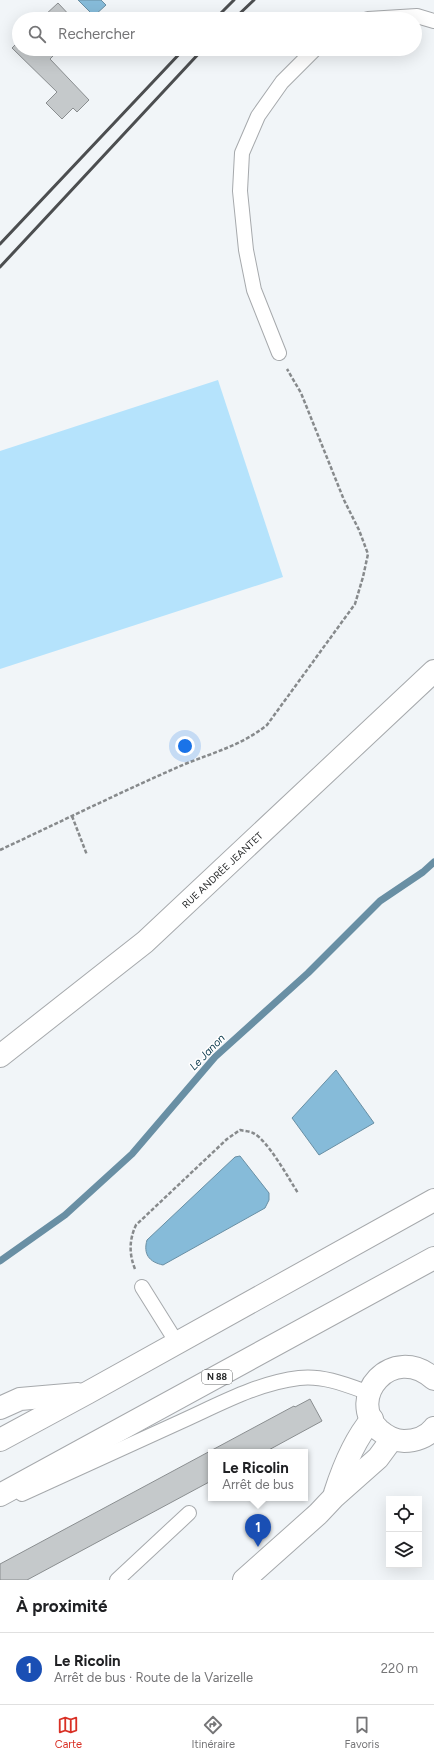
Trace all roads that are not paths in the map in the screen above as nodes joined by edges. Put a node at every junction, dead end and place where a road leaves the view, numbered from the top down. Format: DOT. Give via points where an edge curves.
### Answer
graph roads {
  1 [pos="422,17"];
  2 [pos="434,21"];
  3 [pos="308,56"];
  4 [pos="278,353"];
  5 [pos="434,671"];
  6 [pos="0,1056"];
  7 [pos="434,1200"];
  8 [pos="434,1258"];
  9 [pos="142,1287"];
  10 [pos="177,1343"];
  11 [pos="434,1379"];
  12 [pos="87,1393"];
  13 [pos="369,1393"];
  14 [pos="0,1408"];
  15 [pos="372,1419"];
  16 [pos="434,1428"];
  17 [pos="392,1439"];
  18 [pos="0,1440"];
  19 [pos="0,1496"];
  20 [pos="334,1497"];
  21 [pos="0,1504"];
  22 [pos="189,1513"];
  23 [pos="117,1580"];
  24 [pos="244,1580"];
  1 -- 2 [label="lane"];
  3 -- 4 [label="lane" via="282,82 258,116 242,153 240,191 246,250 254,290"];
  5 -- 6 [label="main road, RUE ANDRÉE JEANTET" via="151,937"];
  7 -- 10 [label="main road"];
  8 -- 19 [label="main road, N 88"];
  9 -- 10 [label="lane"];
  10 -- 12 [label="main road"];
  11 -- 13 [label="main road" via="416,1367 393,1368 374,1382"];
  12 -- 14 [label="main road" via="20,1399"];
  12 -- 18 [label="main road"];
  13 -- 15 [label="main road" via="368,1402"];
  13 -- 21 [label="lane" via="321,1378 300,1377 270,1383"];
  15 -- 17 [label="main road" via="384,1434"];
  15 -- 20 [label="main road" via="354,1447"];
  16 -- 17 [label="main road" via="424,1437 414,1440"];
  17 -- 20 [label="main road" via="378,1458"];
  20 -- 24 [label="main road"];
  22 -- 23 [label="lane"];
}
